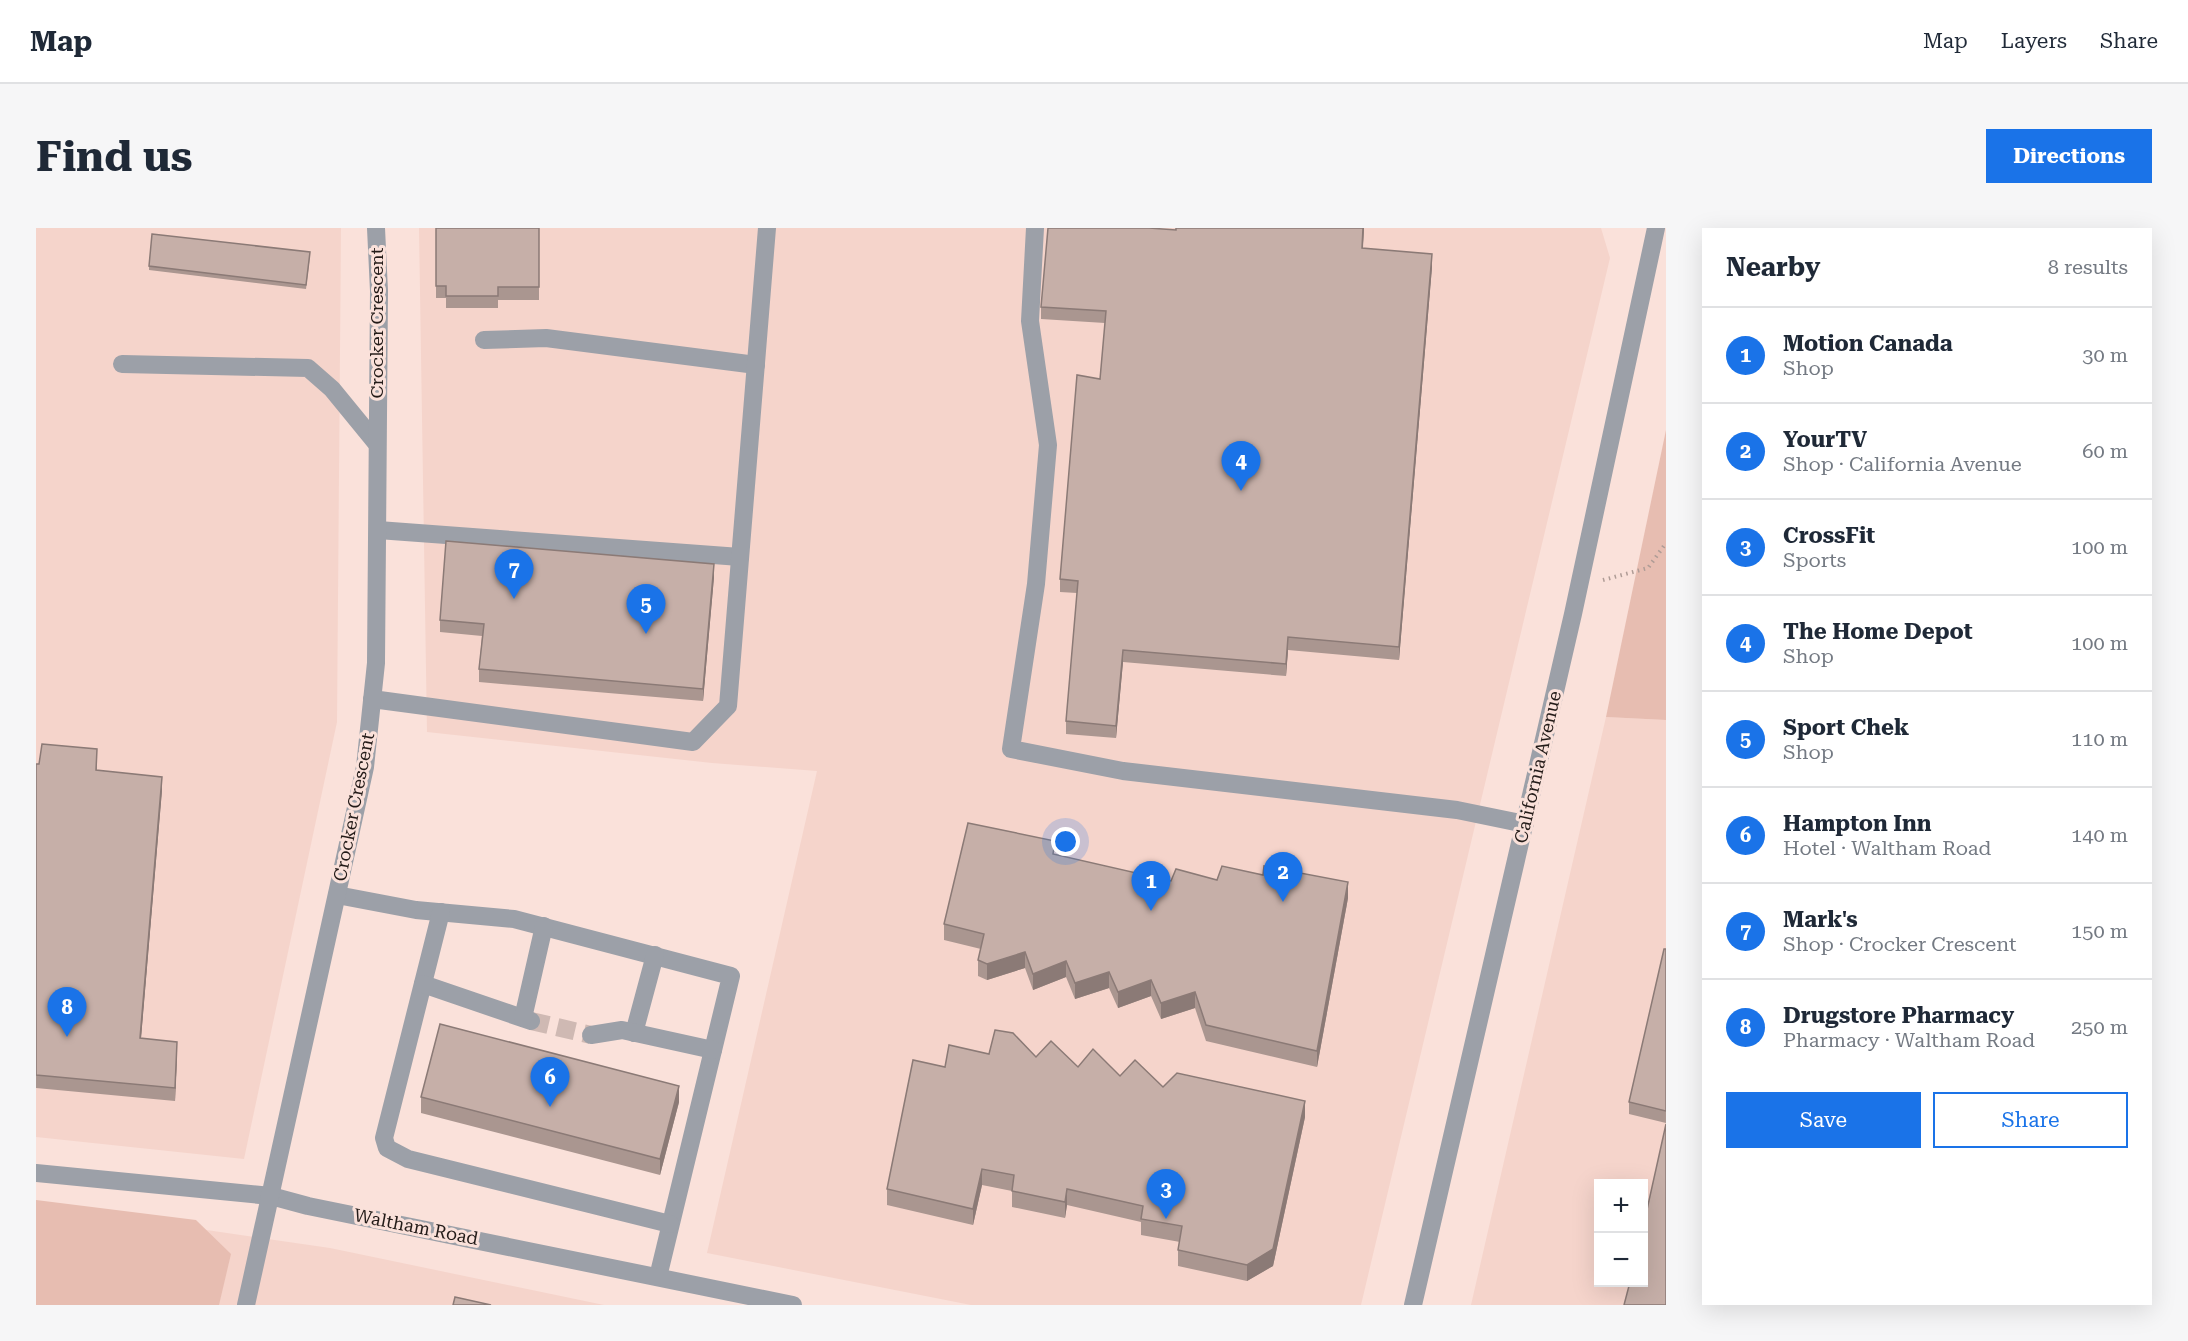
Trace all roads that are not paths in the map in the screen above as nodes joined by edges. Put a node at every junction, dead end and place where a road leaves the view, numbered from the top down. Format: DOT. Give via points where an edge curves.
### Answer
graph roads {
  1 [pos="376,228"];
  2 [pos="767,228"];
  3 [pos="1035,228"];
  4 [pos="1656,228"];
  5 [pos="484,340"];
  6 [pos="122,364"];
  7 [pos="756,365"];
  8 [pos="377,444"];
  9 [pos="378,530"];
  10 [pos="740,557"];
  11 [pos="372,699"];
  12 [pos="1525,824"];
  13 [pos="337,895"];
  14 [pos="441,912"];
  15 [pos="544,926"];
  16 [pos="655,954"];
  17 [pos="423,984"];
  18 [pos="634,1033"];
  19 [pos="591,1035"];
  20 [pos="713,1050"];
  21 [pos="36,1173"];
  22 [pos="271,1196"];
  23 [pos="670,1224"];
  24 [pos="658,1277"];
  25 [pos="246,1305"];
  26 [pos="793,1305"];
  27 [pos="1413,1305"];
  1 -- 8 [label="street, Crocker Crescent"];
  2 -- 7 [label="street"];
  3 -- 12 [label="street" via="1030,321 1048,445 1036,584 1011,749 1123,771 1457,810"];
  4 -- 12 [label="street, California Avenue"];
  5 -- 7 [label="street" via="546,338"];
  6 -- 8 [label="street" via="308,368 332,389"];
  7 -- 10 [label="street"];
  8 -- 9 [label="street, Crocker Crescent"];
  9 -- 10 [label="street"];
  9 -- 11 [label="street, Crocker Crescent"];
  10 -- 11 [label="street" via="728,706 693,742"];
  11 -- 13 [label="street, Crocker Crescent" via="365,767"];
  12 -- 27 [label="street, California Avenue"];
  13 -- 14 [label="street"];
  13 -- 22 [label="street, Crocker Crescent"];
  14 -- 15 [label="street"];
  14 -- 17 [label="street"];
  15 -- 16 [label="street"];
  15 -- 17 [label="street" via="527,1020"];
  16 -- 18 [label="street"];
  16 -- 20 [label="street" via="731,976"];
  17 -- 23 [label="street" via="384,1138 387,1148 408,1159"];
  18 -- 19 [label="street" via="622,1030"];
  18 -- 20 [label="street"];
  20 -- 23 [label="street"];
  21 -- 22 [label="street, Waltham Road"];
  22 -- 24 [label="street, Waltham Road"];
  22 -- 25 [label="street, Crocker Crescent"];
  23 -- 24 [label="street"];
  24 -- 26 [label="street, Waltham Road"];
}
